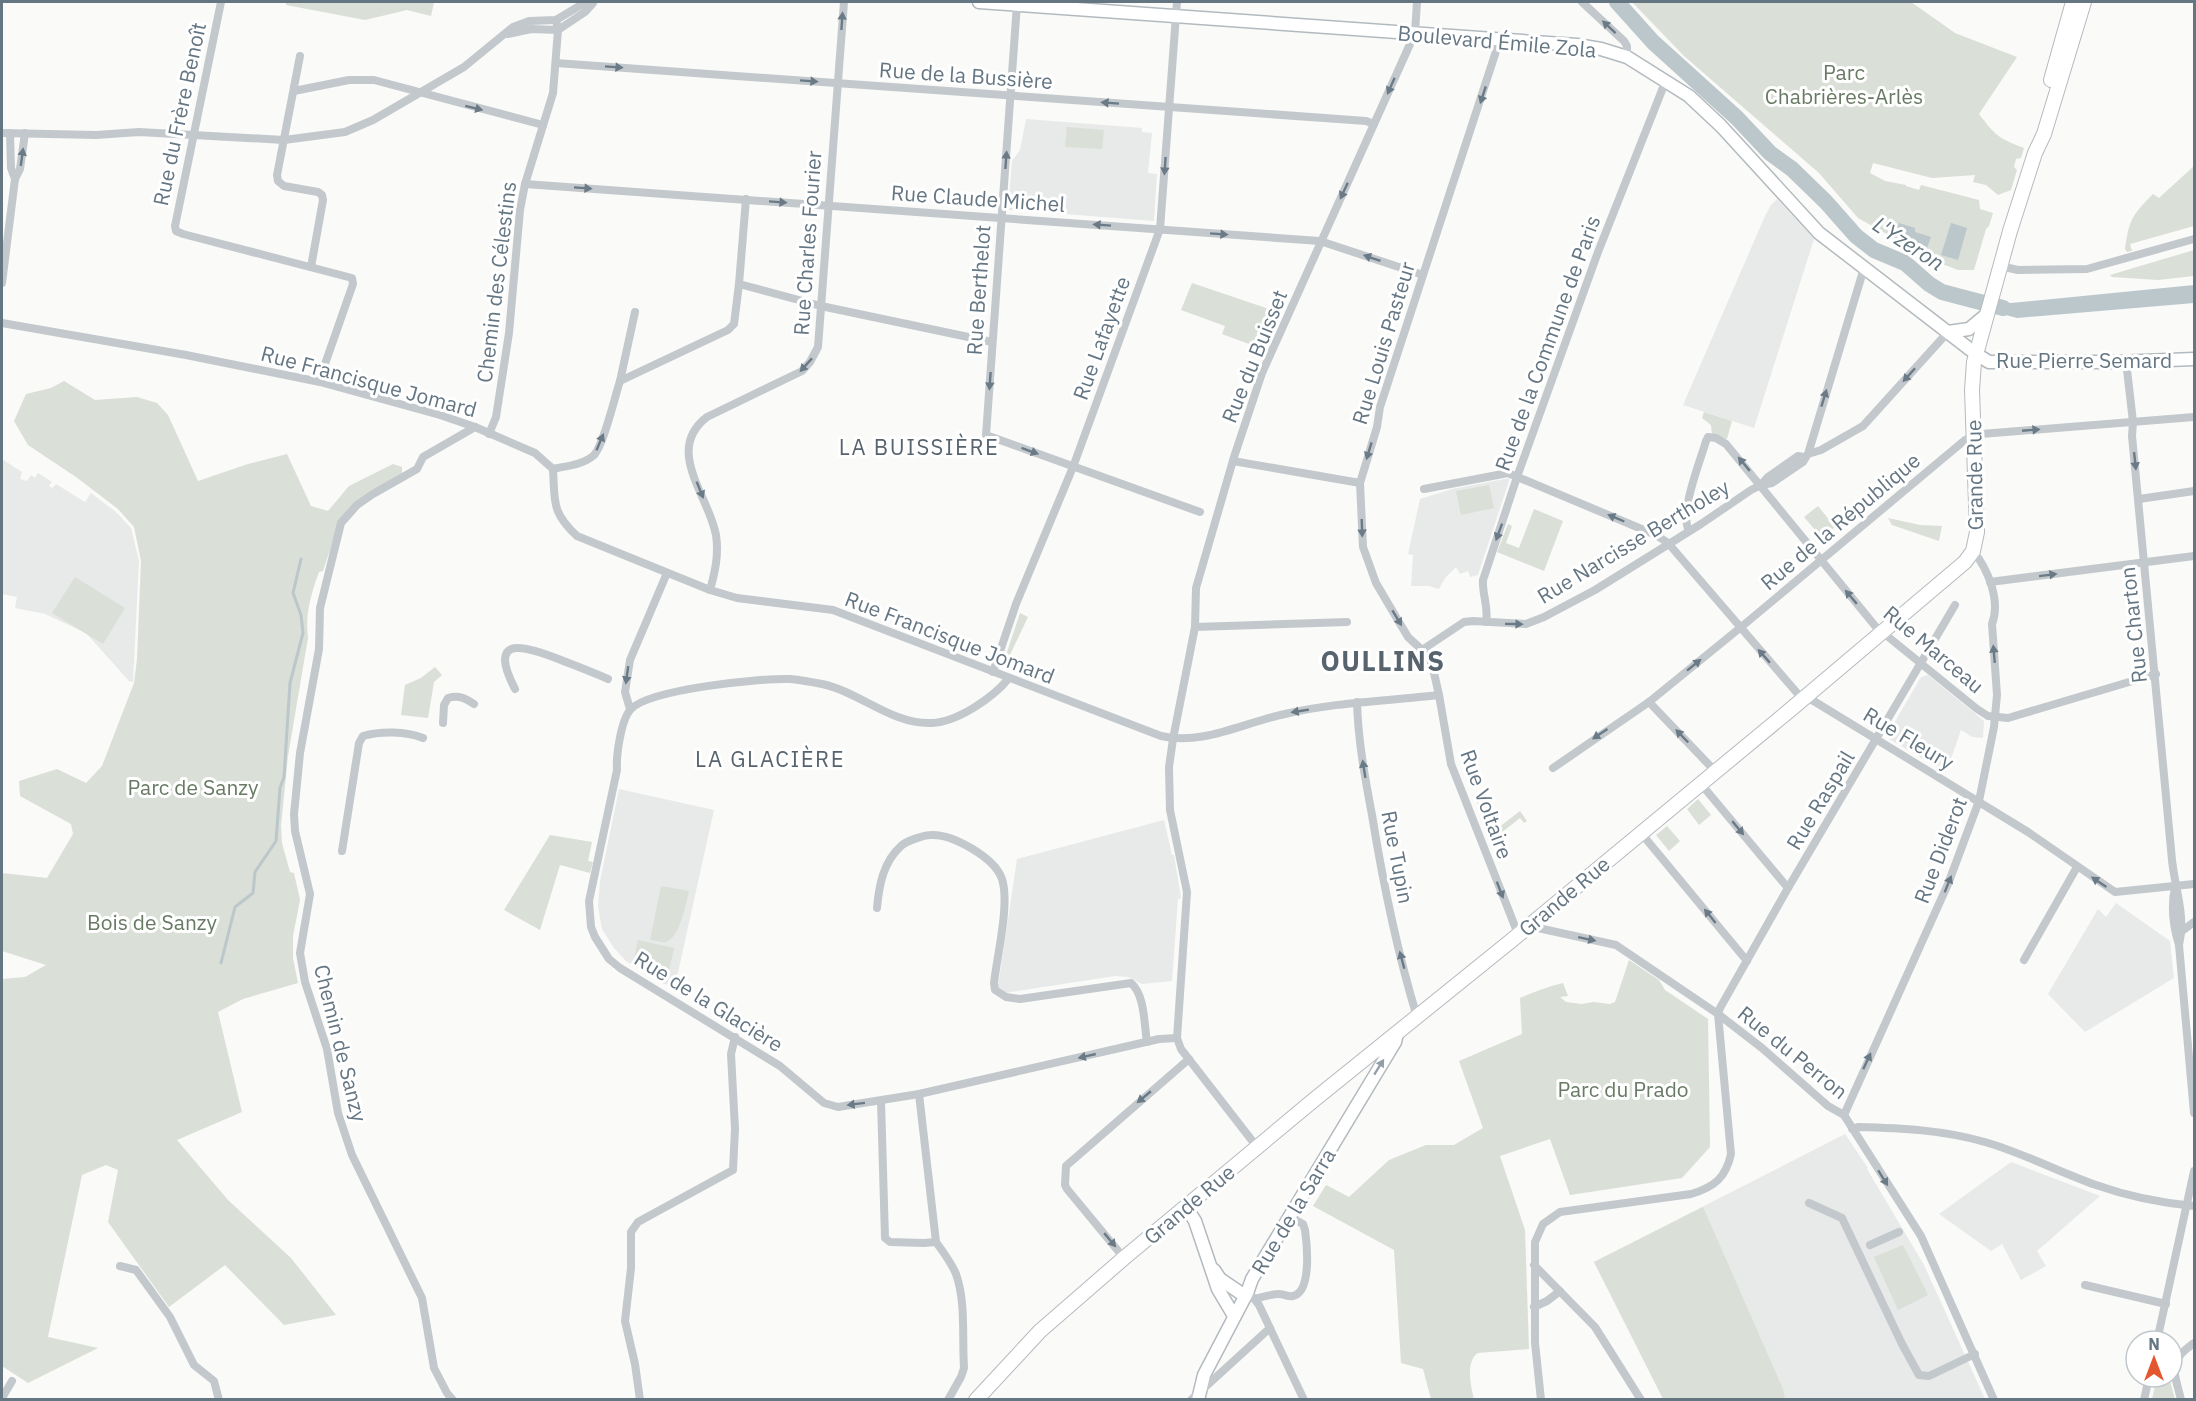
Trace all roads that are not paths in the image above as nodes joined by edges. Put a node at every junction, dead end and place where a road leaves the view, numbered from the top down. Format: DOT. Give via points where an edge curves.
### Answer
graph roads {
  1 [pos="221,2"];
  2 [pos="843,2"];
  3 [pos="979,2"];
  4 [pos="1177,2"];
  5 [pos="1417,2"];
  6 [pos="1582,2"];
  7 [pos="2073,2"];
  8 [pos="2084,2"];
  9 [pos="593,3"];
  10 [pos="1017,4"];
  11 [pos="1176,16"];
  12 [pos="556,20"];
  13 [pos="558,30"];
  14 [pos="1415,33"];
  15 [pos="502,36"];
  16 [pos="1500,39"];
  17 [pos="300,56"];
  18 [pos="1627,57"];
  19 [pos="556,63"];
  20 [pos="1666,80"];
  21 [pos="837,82"];
  22 [pos="294,91"];
  23 [pos="418,92"];
  24 [pos="1011,97"];
  25 [pos="1168,107"];
  26 [pos="1374,124"];
  27 [pos="543,125"];
  28 [pos="6,133"];
  29 [pos="25,133"];
  30 [pos="193,135"];
  31 [pos="284,140"];
  32 [pos="2035,153"];
  33 [pos="15,180"];
  34 [pos="525,184"];
  35 [pos="746,199"];
  36 [pos="828,205"];
  37 [pos="1002,218"];
  38 [pos="1160,229"];
  39 [pos="2194,239"];
  40 [pos="1320,241"];
  41 [pos="2000,266"];
  42 [pos="311,267"];
  43 [pos="1864,268"];
  44 [pos="1423,275"];
  45 [pos="2,283"];
  46 [pos="739,284"];
  47 [pos="821,306"];
  48 [pos="635,312"];
  49 [pos="2,323"];
  50 [pos="1976,330"];
  51 [pos="1948,332"];
  52 [pos="992,342"];
  53 [pos="1976,354"];
  54 [pos="2194,359"];
  55 [pos="2126,361"];
  56 [pos="620,381"];
  57 [pos="320,382"];
  58 [pos="2194,417"];
  59 [pos="2133,422"];
  60 [pos="475,427"];
  61 [pos="489,434"];
  62 [pos="1973,436"];
  63 [pos="1806,455"];
  64 [pos="1233,461"];
  65 [pos="1073,467"];
  66 [pos="553,469"];
  67 [pos="1517,477"];
  68 [pos="1360,483"];
  69 [pos="1761,485"];
  70 [pos="1424,489"];
  71 [pos="2194,491"];
  72 [pos="2139,499"];
  73 [pos="1200,512"];
  74 [pos="1689,531"];
  75 [pos="1668,543"];
  76 [pos="1973,550"];
  77 [pos="2194,556"];
  78 [pos="1821,560"];
  79 [pos="2145,562"];
  80 [pos="667,573"];
  81 [pos="1990,582"];
  82 [pos="710,590"];
  83 [pos="1954,605"];
  84 [pos="1347,622"];
  85 [pos="1486,622"];
  86 [pos="1195,627"];
  87 [pos="1740,628"];
  88 [pos="1882,633"];
  89 [pos="1422,650"];
  90 [pos="1921,664"];
  91 [pos="993,672"];
  92 [pos="2156,674"];
  93 [pos="1009,678"];
  94 [pos="608,679"];
  95 [pos="515,689"];
  96 [pos="1439,695"];
  97 [pos="1805,697"];
  98 [pos="1358,702"];
  99 [pos="1649,702"];
  100 [pos="474,704"];
  101 [pos="630,709"];
  102 [pos="1995,717"];
  103 [pos="443,723"];
  104 [pos="423,738"];
  105 [pos="1173,739"];
  106 [pos="1876,740"];
  107 [pos="1552,768"];
  108 [pos="1715,771"];
  109 [pos="1701,784"];
  110 [pos="1979,801"];
  111 [pos="1641,833"];
  112 [pos="342,851"];
  113 [pos="2077,867"];
  114 [pos="2194,884"];
  115 [pos="2175,886"];
  116 [pos="1788,888"];
  117 [pos="877,908"];
  118 [pos="2194,922"];
  119 [pos="1531,924"];
  120 [pos="2182,931"];
  121 [pos="1518,934"];
  122 [pos="2179,945"];
  123 [pos="2024,960"];
  124 [pos="1747,961"];
  125 [pos="1718,1014"];
  126 [pos="1418,1017"];
  127 [pos="1737,1030"];
  128 [pos="1396,1033"];
  129 [pos="735,1037"];
  130 [pos="1176,1038"];
  131 [pos="1146,1042"];
  132 [pos="1721,1046"];
  133 [pos="1189,1059"];
  134 [pos="919,1094"];
  135 [pos="881,1101"];
  136 [pos="2194,1113"];
  137 [pos="1844,1115"];
  138 [pos="1852,1129"];
  139 [pos="1257,1147"];
  140 [pos="2194,1171"];
  141 [pos="1809,1203"];
  142 [pos="2191,1205"];
  143 [pos="1186,1207"];
  144 [pos="1290,1217"];
  145 [pos="1899,1232"];
  146 [pos="936,1242"];
  147 [pos="1865,1248"];
  148 [pos="1124,1258"];
  149 [pos="1210,1264"];
  150 [pos="1534,1264"];
  151 [pos="120,1266"];
  152 [pos="2085,1285"];
  153 [pos="1560,1291"];
  154 [pos="1249,1296"];
  155 [pos="2166,1304"];
  156 [pos="1534,1306"];
  157 [pos="1234,1316"];
  158 [pos="1269,1328"];
  159 [pos="2160,1329"];
  160 [pos="2194,1343"];
  161 [pos="1975,1354"];
  162 [pos="12,1381"];
  163 [pos="1196,1397"];
  164 [pos="2,1398"];
  165 [pos="219,1400"];
  166 [pos="453,1400"];
  167 [pos="640,1400"];
  168 [pos="948,1400"];
  169 [pos="976,1400"];
  170 [pos="1304,1400"];
  171 [pos="1541,1400"];
  172 [pos="1641,1400"];
  173 [pos="1994,1400"];
  174 [pos="2181,1400"];
  1 -- 30 [label="street, Rue du Frère Benoît"];
  21 -- 2 [label="street, Rue Charles Fourier, one-way"];
  3 -- 10 [label="main road, Boulevard Émile Zola"];
  4 -- 11 [label="street, Rue Lafayette"];
  5 -- 14 [label="street, Rue du Buisset"];
  18 -- 6 [label="street, one-way" via="1624,41"];
  7 -- 32 [label="main road" via="2036,133"];
  8 -- 32 [label="main road"];
  9 -- 12 [label="street" via="581,5"];
  9 -- 13 [label="street"];
  10 -- 11 [label="main road, Boulevard Émile Zola"];
  10 -- 24 [label="street, Rue Berthelot"];
  11 -- 14 [label="main road, Boulevard Émile Zola"];
  11 -- 25 [label="street, Rue Lafayette"];
  12 -- 13 [label="street, Chemin des Célestins"];
  12 -- 15 [label="street" via="522,23"];
  13 -- 15 [label="street" via="531,29"];
  13 -- 19 [label="street, Chemin des Célestins"];
  14 -- 16 [label="main road, Boulevard Émile Zola"];
  14 -- 26 [label="street, Rue du Buisset, one-way"];
  15 -- 23 [label="street" via="464,67"];
  16 -- 18 [label="main road, Boulevard Émile Zola" via="1602,48"];
  16 -- 44 [label="street, Rue Louis Pasteur, one-way"];
  17 -- 22 [label="street"];
  18 -- 20 [label="main road, Boulevard Émile Zola"];
  19 -- 21 [label="street, Rue de la Bussière, one-way"];
  19 -- 27 [label="street, Chemin des Célestins" via="553,93"];
  20 -- 43 [label="main road, Boulevard Émile Zola" via="1721,126 1819,233"];
  20 -- 67 [label="street, Rue de la Commune de Paris" via="1598,252"];
  21 -- 24 [label="street, Rue de la Bussière"];
  21 -- 36 [label="street, Rue Charles Fourier"];
  22 -- 23 [label="street" via="350,80 374,80"];
  22 -- 31 [label="street"];
  23 -- 27 [label="street, one-way"];
  23 -- 31 [label="street" via="345,132"];
  25 -- 24 [label="street, Rue de la Bussière, one-way"];
  37 -- 24 [label="street, Rue Berthelot, one-way"];
  25 -- 26 [label="street, Rue de la Bussière"];
  25 -- 38 [label="street, Rue Lafayette, one-way"];
  26 -- 40 [label="street, Rue du Buisset, one-way"];
  27 -- 34 [label="street, Chemin des Célestins"];
  28 -- 29 [label="street"];
  28 -- 33 [label="street"];
  29 -- 30 [label="street"];
  33 -- 29 [label="street, one-way"];
  30 -- 31 [label="street"];
  30 -- 42 [label="street, Rue du Frère Benoît" via="176,231"];
  31 -- 42 [label="street" via="278,181 322,195"];
  32 -- 41 [label="main road"];
  33 -- 45 [label="street"];
  34 -- 35 [label="street, Rue Claude Michel, one-way"];
  34 -- 61 [label="street, Chemin des Célestins" via="504,371"];
  35 -- 36 [label="street, Rue Claude Michel, one-way"];
  35 -- 46 [label="street"];
  36 -- 37 [label="street, Rue Claude Michel"];
  36 -- 47 [label="street, Rue Charles Fourier"];
  38 -- 37 [label="street, Rue Claude Michel, one-way"];
  37 -- 52 [label="street, Rue Berthelot"];
  38 -- 40 [label="street, Rue Claude Michel, one-way"];
  38 -- 65 [label="street, Rue Lafayette"];
  39 -- 41 [label="street" via="2087,269 2018,270"];
  44 -- 40 [label="street, Rue Claude Michel, one-way"];
  40 -- 64 [label="street, Rue du Buisset" via="1262,373"];
  41 -- 50 [label="main road, Grande Rue" via="1987,314"];
  42 -- 57 [label="street, Rue du Frère Benoît" via="352,278 353,284"];
  43 -- 51 [label="main road, Boulevard Émile Zola"];
  63 -- 43 [label="street, one-way"];
  44 -- 68 [label="street, Rue Louis Pasteur, one-way"];
  46 -- 47 [label="street"];
  46 -- 56 [label="street" via="734,324 728,330"];
  47 -- 52 [label="street"];
  47 -- 82 [label="street, Rue Charles Fourier, one-way" via="818,347 806,367 791,378 707,417 697,425 690,439 691,466 717,540"];
  48 -- 56 [label="street"];
  49 -- 57 [label="street, Rue Francisque Jomard"];
  50 -- 51 [label="main road"];
  50 -- 53 [label="main road, Grande Rue"];
  51 -- 53 [label="main road, Boulevard Émile Zola"];
  51 -- 63 [label="street, Rue Narcisse Bertholey, one-way" via="1863,426"];
  52 -- 65 [label="street, Rue Berthelot, one-way" via="986,435"];
  53 -- 55 [label="main road, Rue Pierre Semard" via="1998,363"];
  53 -- 62 [label="main road, Grande Rue" via="1972,380"];
  54 -- 55 [label="main road, Rue Pierre Semard"];
  55 -- 59 [label="street, Rue Charton"];
  66 -- 56 [label="street, one-way" via="577,464 594,455"];
  57 -- 60 [label="street, Rue Francisque Jomard"];
  58 -- 59 [label="street, Rue de la République"];
  62 -- 59 [label="street, Rue de la République, one-way"];
  59 -- 72 [label="street, Rue Charton, one-way"];
  60 -- 61 [label="street, Rue Francisque Jomard"];
  60 -- 166 [label="street, Chemin de Sanzy" via="423,457 417,469 357,505 341,523 320,608 319,649 300,753 294,814 310,894 300,953 305,982 327,1049 338,1113 352,1155 422,1298 434,1368"];
  61 -- 66 [label="street, Rue Francisque Jomard" via="535,453"];
  62 -- 76 [label="main road, Grande Rue" via="1977,532"];
  62 -- 78 [label="street, Rue de la République"];
  63 -- 69 [label="street, Rue Narcisse Bertholey" via="1798,456"];
  64 -- 68 [label="street"];
  64 -- 86 [label="street, Rue du Buisset" via="1196,588"];
  65 -- 73 [label="street"];
  65 -- 91 [label="street, Rue Lafayette" via="1016,604"];
  66 -- 80 [label="street, Rue Francisque Jomard" via="555,509 576,536"];
  67 -- 70 [label="street" via="1508,473"];
  75 -- 67 [label="street, one-way"];
  67 -- 85 [label="street, Rue de la Commune de Paris, one-way" via="1483,580"];
  68 -- 89 [label="street, Rue Louis Pasteur, one-way" via="1363,547 1374,577 1408,637"];
  69 -- 74 [label="street, Rue Narcisse Bertholey"];
  69 -- 74 [label="street, Rue Marceau, one-way" via="1726,444 1708,437 1685,512"];
  69 -- 78 [label="street, Rue Marceau"];
  71 -- 72 [label="street"];
  72 -- 79 [label="street, Rue Charton"];
  74 -- 75 [label="street, Rue Narcisse Bertholey"];
  85 -- 75 [label="street, Rue Narcisse Bertholey, one-way" via="1526,624 1544,617"];
  75 -- 87 [label="street, Rue Fleury"];
  76 -- 81 [label="street, Rue Diderot"];
  76 -- 88 [label="main road, Grande Rue" via="1965,562"];
  77 -- 79 [label="street"];
  78 -- 87 [label="street, Rue de la République"];
  88 -- 78 [label="street, Rue Marceau, one-way"];
  81 -- 79 [label="street, one-way"];
  79 -- 92 [label="street, Rue Charton"];
  80 -- 82 [label="street, Rue Francisque Jomard"];
  80 -- 101 [label="street, Rue de la Glacière, one-way" via="630,660 625,692"];
  102 -- 81 [label="street, Rue Diderot, one-way" via="1995,615"];
  82 -- 91 [label="street, Rue Francisque Jomard" via="737,598 833,610"];
  83 -- 90 [label="street, Rue Raspail"];
  84 -- 86 [label="street"];
  85 -- 89 [label="street, Rue Narcisse Bertholey" via="1464,622"];
  86 -- 105 [label="street, Rue du Buisset"];
  97 -- 87 [label="street, Rue Fleury, one-way" via="1790,686"];
  99 -- 87 [label="street, Rue de la République, one-way"];
  88 -- 90 [label="street, Rue Marceau"];
  88 -- 97 [label="main road, Grande Rue"];
  89 -- 96 [label="street, Rue Voltaire" via="1432,664"];
  90 -- 102 [label="street, Rue Marceau" via="1977,709"];
  90 -- 106 [label="street, Rue Raspail"];
  91 -- 93 [label="street, Rue Francisque Jomard"];
  92 -- 102 [label="street, Rue Marceau" via="2008,718"];
  92 -- 115 [label="street, Rue Charton"];
  93 -- 101 [label="street" via="990,696 952,719 931,723 901,718 823,684 790,679 708,685 649,699"];
  93 -- 105 [label="street, Rue Francisque Jomard"];
  94 -- 95 [label="street" via="518,646 505,655"];
  96 -- 98 [label="street"];
  96 -- 121 [label="street, Rue Voltaire, one-way" via="1451,764"];
  97 -- 106 [label="street, Rue Fleury"];
  97 -- 108 [label="main road, Grande Rue"];
  98 -- 105 [label="street, one-way" via="1285,714 1193,739"];
  126 -- 98 [label="street, Rue Tupin, one-way" via="1378,857 1362,762"];
  99 -- 107 [label="street, Rue de la République, one-way"];
  108 -- 99 [label="street, one-way"];
  100 -- 103 [label="street" via="456,696 448,698"];
  101 -- 129 [label="street, Rue de la Glacière" via="616,758 589,901 591,927 604,953 620,968"];
  102 -- 110 [label="street, Rue Diderot"];
  104 -- 112 [label="street" via="413,734 363,736"];
  105 -- 130 [label="street, Rue du Buisset" via="1170,810 1187,892"];
  106 -- 110 [label="street, Rue Fleury"];
  106 -- 116 [label="street, Rue Raspail"];
  108 -- 109 [label="main road, Grande Rue"];
  109 -- 111 [label="main road, Grande Rue"];
  109 -- 116 [label="street, one-way"];
  110 -- 113 [label="street, Rue Fleury"];
  137 -- 110 [label="street, Rue Diderot, one-way" via="1948,884"];
  111 -- 119 [label="main road, Grande Rue"];
  124 -- 111 [label="street, one-way"];
  115 -- 113 [label="street, Rue Fleury, one-way" via="2115,892"];
  113 -- 123 [label="street"];
  114 -- 115 [label="street, Rue Fleury"];
  115 -- 120 [label="street, Rue Charton" via="2180,898"];
  115 -- 122 [label="street, Rue Charton" via="2174,931"];
  116 -- 124 [label="street, Rue Raspail"];
  117 -- 131 [label="street" via="880,879 902,845 931,835 969,847 993,863 1002,877 1005,896 995,990 1020,999 1131,983 1136,987"];
  118 -- 120 [label="street"];
  119 -- 121 [label="main road, Grande Rue"];
  119 -- 125 [label="street, Rue du Perron, one-way" via="1616,945"];
  120 -- 122 [label="street, Rue Charton"];
  121 -- 126 [label="main road, Grande Rue"];
  122 -- 136 [label="street, Rue Charton"];
  124 -- 125 [label="street, Rue Raspail"];
  125 -- 127 [label="street, Rue du Perron"];
  125 -- 132 [label="street"];
  126 -- 128 [label="main road, Grande Rue"];
  127 -- 132 [label="street" via="1726,1034"];
  127 -- 137 [label="street, Rue du Perron"];
  128 -- 139 [label="main road, Grande Rue"];
  144 -- 128 [label="main road, Rue de la Sarra, one-way" via="1395,1042"];
  135 -- 129 [label="street, Rue de la Glacière, one-way" via="838,1107 824,1104 780,1066"];
  129 -- 167 [label="street" via="731,1054 733,1170 638,1222 631,1232 625,1321"];
  130 -- 131 [label="street, Rue de la Glacière"];
  130 -- 133 [label="street"];
  131 -- 134 [label="street, Rue de la Glacière, one-way"];
  132 -- 150 [label="street" via="1731,1154 1724,1175 1692,1194 1555,1214 1538,1232"];
  133 -- 139 [label="street"];
  133 -- 148 [label="street, one-way" via="1066,1166 1067,1189"];
  134 -- 135 [label="street, Rue de la Glacière"];
  134 -- 146 [label="street"];
  135 -- 146 [label="street" via="885,1238 890,1242"];
  137 -- 138 [label="street, Rue du Perron"];
  138 -- 142 [label="street" via="1908,1128 1986,1142 2098,1186 2171,1204"];
  138 -- 161 [label="street, Rue du Perron, one-way" via="1922,1236"];
  139 -- 143 [label="main road, Grande Rue"];
  140 -- 142 [label="street"];
  141 -- 147 [label="street" via="1842,1218"];
  142 -- 155 [label="street"];
  143 -- 148 [label="main road, Grande Rue"];
  143 -- 149 [label="main road"];
  144 -- 154 [label="main road, Rue de la Sarra" via="1252,1279"];
  144 -- 154 [label="street" via="1303,1224 1305,1230 1307,1270 1303,1287 1293,1296"];
  145 -- 147 [label="street"];
  146 -- 168 [label="street" via="955,1272 960,1290 964,1368"];
  147 -- 161 [label="street" via="1902,1344 1919,1375 1929,1376"];
  148 -- 169 [label="main road, Grande Rue" via="1040,1330"];
  149 -- 154 [label="main road" via="1220,1279"];
  149 -- 157 [label="main road" via="1218,1289"];
  150 -- 153 [label="street"];
  150 -- 156 [label="street"];
  151 -- 165 [label="street" via="136,1270 170,1317 194,1365 214,1381"];
  152 -- 155 [label="street"];
  153 -- 156 [label="street"];
  153 -- 172 [label="street" via="1596,1328"];
  154 -- 157 [label="main road, Rue de la Sarra"];
  154 -- 158 [label="street"];
  155 -- 159 [label="street"];
  156 -- 171 [label="street"];
  157 -- 163 [label="main road, Rue de la Sarra"];
  158 -- 163 [label="street, Rue de la Sarra"];
  158 -- 170 [label="street"];
  160 -- 174 [label="street" via="2179,1353 2174,1363"];
  161 -- 173 [label="street, Rue du Perron"];
  162 -- 164 [label="street"];
}
